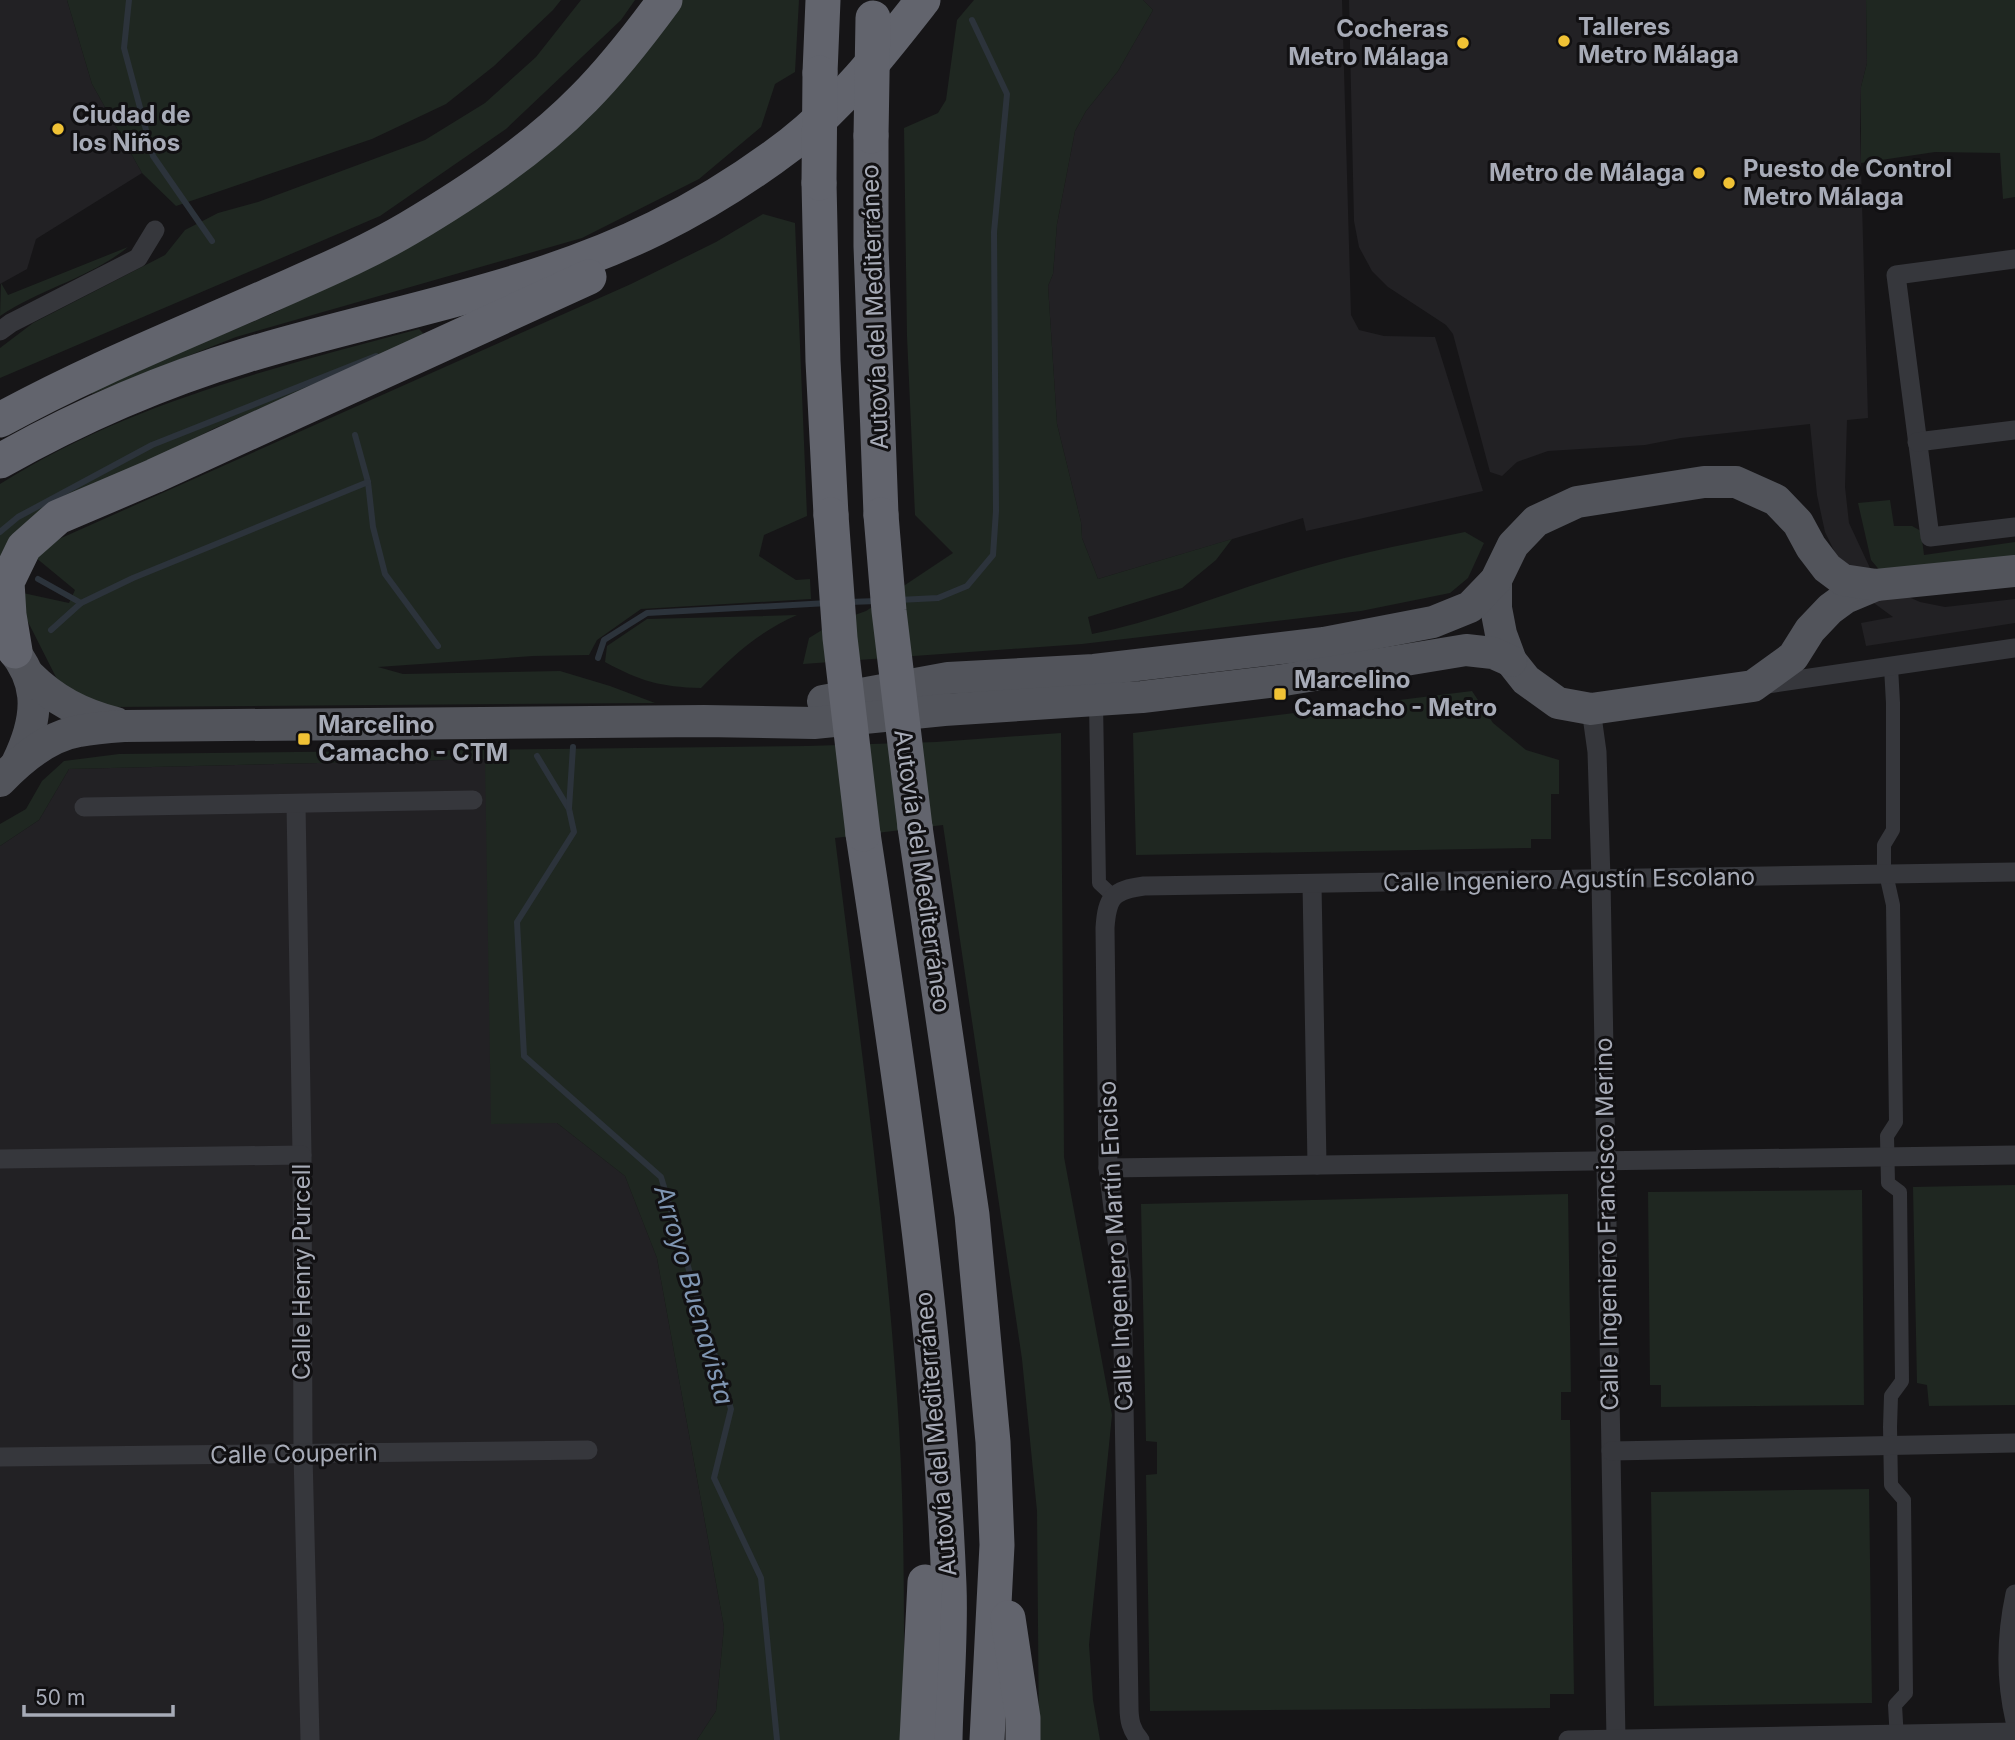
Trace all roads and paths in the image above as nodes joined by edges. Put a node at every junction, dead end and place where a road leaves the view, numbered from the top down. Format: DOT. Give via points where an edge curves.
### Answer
graph roads {
  1 [pos="665,0"];
  2 [pos="823,0"];
  3 [pos="923,0"];
  4 [pos="874,9"];
  5 [pos="657,228"];
  6 [pos="155,230"];
  7 [pos="2015,259"];
  8 [pos="0,331"];
  9 [pos="146,349"];
  10 [pos="0,398"];
  11 [pos="0,420"];
  12 [pos="2015,430"];
  13 [pos="1917,442"];
  14 [pos="0,461"];
  15 [pos="2015,527"];
  16 [pos="1811,547"];
  17 [pos="2015,571"];
  18 [pos="1496,580"];
  19 [pos="1876,585"];
  20 [pos="1811,631"];
  21 [pos="2015,648"];
  22 [pos="15,654"];
  23 [pos="1511,661"];
  24 [pos="1891,667"];
  25 [pos="1753,686"];
  26 [pos="1096,702"];
  27 [pos="1591,709"];
  28 [pos="704,721"];
  29 [pos="124,726"];
  30 [pos="9,772"];
  31 [pos="473,800"];
  32 [pos="296,804"];
  33 [pos="84,807"];
  34 [pos="2015,873"];
  35 [pos="1884,874"];
  36 [pos="1601,879"];
  37 [pos="1311,884"];
  38 [pos="1118,892"];
  39 [pos="909,1149"];
  40 [pos="2015,1154"];
  41 [pos="302,1155"];
  42 [pos="1888,1156"];
  43 [pos="0,1159"];
  44 [pos="1606,1161"];
  45 [pos="1317,1165"];
  46 [pos="1108,1168"];
  47 [pos="2015,1443"];
  48 [pos="1891,1446"];
  49 [pos="588,1450"];
  50 [pos="1611,1451"];
  51 [pos="303,1454"];
  52 [pos="0,1457"];
  53 [pos="996,1545"];
  54 [pos="2015,1594"];
  55 [pos="2015,1721"];
  56 [pos="2015,1732"];
  57 [pos="1138,1737"];
  58 [pos="1897,1738"];
  59 [pos="310,1740"];
  60 [pos="917,1740"];
  61 [pos="945,1740"];
  62 [pos="987,1740"];
  63 [pos="1023,1740"];
  64 [pos="1568,1740"];
  65 [pos="1616,1740"];
  1 -- 9 [label="highway" via="583,99 521,154 471,189 341,264"];
  2 -- 39 [label="highway, Autovía del Mediterráneo, bridge" via="819,183 823,361 840,638"];
  3 -- 5 [label="highway" via="846,94 792,143 743,178"];
  4 -- 53 [label="highway, Autovía del Mediterráneo, bridge" via="872,284 881,514 899,704 972,1215 993,1442"];
  5 -- 14 [label="highway" via="491,289 246,355 121,400"];
  5 -- 22 [label="highway" via="603,271 58,517 23,547 7,582"];
  6 -- 8 [label="street" via="138,258"];
  7 -- 13 [label="street" via="1896,275"];
  9 -- 10 [label="highway" via="80,361"];
  9 -- 11 [label="highway"];
  12 -- 13 [label="street"];
  13 -- 15 [label="street" via="1930,537"];
  16 -- 18 [label="main road" via="1798,523 1776,500 1736,482 1704,482 1567,506 1528,529 1513,545"];
  16 -- 19 [label="main road" via="1843,580"];
  16 -- 20 [label="main road" via="1815,590"];
  17 -- 19 [label="main road"];
  18 -- 23 [label="main road" via="1498,621"];
  18 -- 28 [label="main road" via="1470,607 1433,622 1325,643 1094,670 948,678"];
  19 -- 20 [label="main road" via="1846,597"];
  20 -- 25 [label="main road" via="1793,657"];
  21 -- 24 [label="street"];
  22 -- 29 [label="main road" via="61,702 90,717"];
  22 -- 30 [label="main road" via="34,702 31,735"];
  23 -- 26 [label="main road" via="1466,650 1278,681"];
  23 -- 27 [label="main road" via="1526,680 1558,703"];
  24 -- 25 [label="street"];
  24 -- 35 [label="street" via="1893,830 1884,845"];
  25 -- 27 [label="main road"];
  26 -- 28 [label="main road" via="814,723"];
  26 -- 38 [label="street" via="1099,883"];
  27 -- 36 [label="street, Calle Ingeniero Francisco Merino"];
  28 -- 29 [label="main road"];
  29 -- 30 [label="main road" via="76,731 50,742"];
  31 -- 32 [label="street"];
  32 -- 33 [label="street"];
  32 -- 41 [label="street, Calle Henry Purcell"];
  34 -- 35 [label="street, Calle Ingeniero Agustín Escolano"];
  35 -- 36 [label="street, Calle Ingeniero Agustín Escolano"];
  35 -- 42 [label="street" via="1893,905 1896,1122 1887,1136"];
  36 -- 37 [label="street, Calle Ingeniero Agustín Escolano"];
  36 -- 44 [label="street, Calle Ingeniero Francisco Merino"];
  37 -- 38 [label="street, Calle Ingeniero Agustín Escolano" via="1144,886"];
  37 -- 45 [label="street"];
  38 -- 46 [label="street, Calle Ingeniero Martín Enciso" via="1106,910 1105,928"];
  39 -- 60 [label="highway" via="925,1596"];
  39 -- 61 [label="highway, Autovía del Mediterráneo" via="940,1425 949,1590"];
  40 -- 42 [label="street"];
  41 -- 43 [label="street"];
  41 -- 51 [label="street, Calle Henry Purcell"];
  42 -- 44 [label="street"];
  42 -- 48 [label="street" via="1888,1183 1900,1192 1902,1381 1891,1396"];
  44 -- 45 [label="street"];
  44 -- 50 [label="street, Calle Ingeniero Francisco Merino"];
  45 -- 46 [label="street"];
  46 -- 57 [label="street, Calle Ingeniero Martín Enciso" via="1122,1281 1129,1707"];
  47 -- 48 [label="street"];
  48 -- 50 [label="street"];
  48 -- 58 [label="street" via="1891,1485 1904,1500 1906,1693 1895,1705"];
  49 -- 51 [label="street, Calle Couperin"];
  50 -- 65 [label="street, Calle Ingeniero Francisco Merino"];
  51 -- 52 [label="street, Calle Couperin"];
  51 -- 59 [label="street, Calle Henry Purcell"];
  53 -- 62 [label="highway, Autovía del Mediterráneo"];
  53 -- 63 [label="highway"];
  54 -- 55 [label="street" via="2007,1653"];
  56 -- 58 [label="street"];
  58 -- 65 [label="street"];
  64 -- 65 [label="street"];
}
